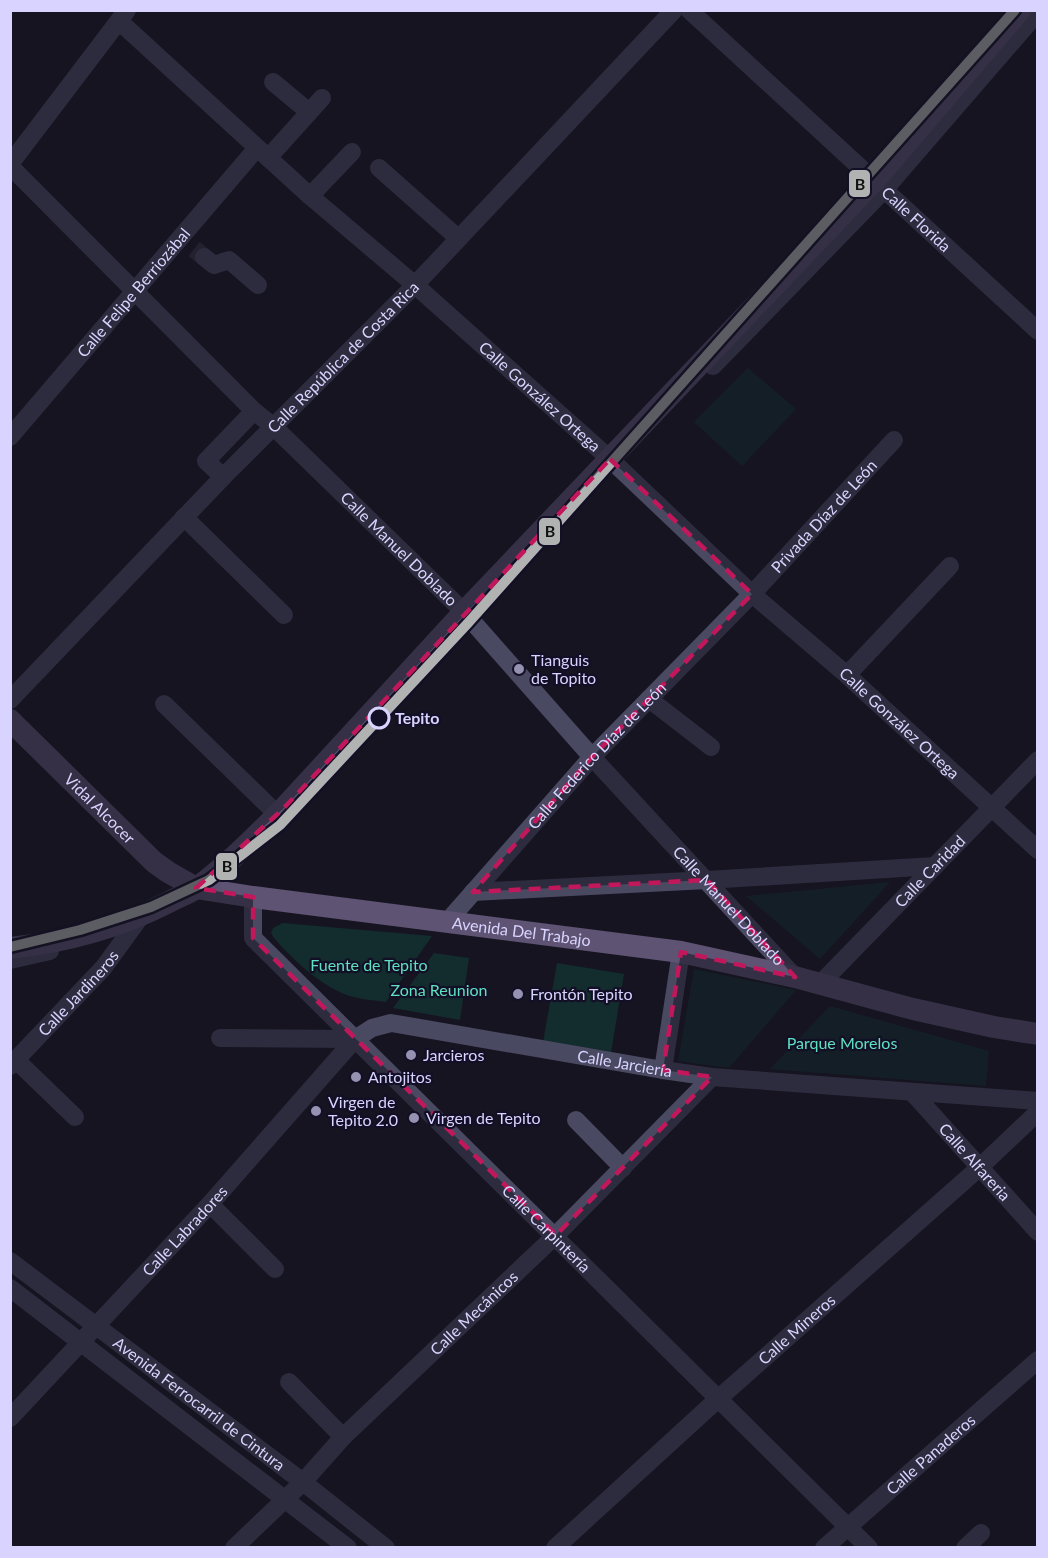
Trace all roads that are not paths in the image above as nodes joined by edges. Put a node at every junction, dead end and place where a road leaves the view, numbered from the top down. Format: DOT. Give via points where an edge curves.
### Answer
graph roads {
  1 [pos="674,10"];
  2 [pos="689,10"];
  3 [pos="1020,10"];
  4 [pos="1038,12"];
  5 [pos="123,16"];
  6 [pos="273,82"];
  7 [pos="322,98"];
  8 [pos="309,112"];
  9 [pos="352,152"];
  10 [pos="263,153"];
  11 [pos="10,165"];
  12 [pos="379,168"];
  13 [pos="879,185"];
  14 [pos="310,196"];
  15 [pos="180,238"];
  16 [pos="458,238"];
  17 [pos="258,285"];
  18 [pos="415,285"];
  19 [pos="135,291"];
  20 [pos="1038,331"];
  21 [pos="254,411"];
  22 [pos="274,427"];
  23 [pos="10,437"];
  24 [pos="894,440"];
  25 [pos="613,462"];
  26 [pos="223,477"];
  27 [pos="184,518"];
  28 [pos="950,566"];
  29 [pos="752,594"];
  30 [pos="284,615"];
  31 [pos="467,615"];
  32 [pos="847,675"];
  33 [pos="650,699"];
  34 [pos="10,700"];
  35 [pos="164,704"];
  36 [pos="10,720"];
  37 [pos="711,747"];
  38 [pos="592,757"];
  39 [pos="1038,760"];
  40 [pos="991,808"];
  41 [pos="278,815"];
  42 [pos="1038,850"];
  43 [pos="935,866"];
  44 [pos="706,880"];
  45 [pos="200,889"];
  46 [pos="473,892"];
  47 [pos="253,897"];
  48 [pos="138,920"];
  49 [pos="447,922"];
  50 [pos="10,948"];
  51 [pos="681,952"];
  52 [pos="10,960"];
  53 [pos="795,977"];
  54 [pos="821,983"];
  55 [pos="1038,1034"];
  56 [pos="220,1038"];
  57 [pos="355,1039"];
  58 [pos="13,1063"];
  59 [pos="663,1070"];
  60 [pos="712,1077"];
  61 [pos="912,1092"];
  62 [pos="1038,1101"];
  63 [pos="1038,1112"];
  64 [pos="75,1117"];
  65 [pos="576,1120"];
  66 [pos="980,1167"];
  67 [pos="623,1168"];
  68 [pos="210,1204"];
  69 [pos="1038,1232"];
  70 [pos="556,1235"];
  71 [pos="10,1261"];
  72 [pos="275,1269"];
  73 [pos="10,1288"];
  74 [pos="97,1327"];
  75 [pos="82,1343"];
  76 [pos="1038,1360"];
  77 [pos="289,1382"];
  78 [pos="719,1398"];
  79 [pos="10,1418"];
  80 [pos="343,1437"];
  81 [pos="303,1482"];
  82 [pos="285,1499"];
  83 [pos="848,1526"];
  84 [pos="981,1533"];
  85 [pos="234,1548"];
  86 [pos="348,1548"];
  87 [pos="386,1548"];
  88 [pos="555,1548"];
  89 [pos="824,1548"];
  90 [pos="869,1548"];
  91 [pos="965,1548"];
  1 -- 16 [label="street, Calle República de Costa Rica"];
  2 -- 13 [label="street, Calle Florida"];
  3 -- 13 [label="main road"];
  4 -- 13 [label="street"];
  5 -- 10 [label="street, Calle González Ortega"];
  5 -- 11 [label="street"];
  6 -- 8 [label="street"];
  7 -- 8 [label="street, Calle Felipe Berriozábal"];
  8 -- 10 [label="street, Calle Felipe Berriozábal"];
  9 -- 14 [label="street"];
  10 -- 14 [label="street, Calle González Ortega"];
  10 -- 15 [label="street, Calle Felipe Berriozábal"];
  11 -- 19 [label="street, Calle Manuel Doblado"];
  12 -- 16 [label="street"];
  13 -- 20 [label="street, Calle Florida"];
  13 -- 25 [label="main road"];
  14 -- 18 [label="street, Calle González Ortega"];
  15 -- 17 [label="street" via="214,265 229,261"];
  15 -- 19 [label="street, Calle Felipe Berriozábal"];
  16 -- 18 [label="street, Calle República de Costa Rica"];
  18 -- 22 [label="street, Calle República de Costa Rica"];
  18 -- 25 [label="street, Calle González Ortega"];
  19 -- 21 [label="street, Calle Manuel Doblado"];
  19 -- 23 [label="street, Calle Felipe Berriozábal"];
  21 -- 22 [label="street, Calle Manuel Doblado"];
  21 -- 26 [label="street" via="206,461"];
  22 -- 26 [label="street, Calle República de Costa Rica"];
  22 -- 31 [label="street, Calle Manuel Doblado"];
  24 -- 29 [label="street, Privada Díaz de León"];
  25 -- 29 [label="street, Calle González Ortega"];
  25 -- 31 [label="main road"];
  26 -- 27 [label="street, Calle República de Costa Rica"];
  27 -- 30 [label="street"];
  27 -- 34 [label="street, Calle República de Costa Rica"];
  28 -- 32 [label="street"];
  29 -- 32 [label="street, Calle González Ortega"];
  29 -- 33 [label="street, Calle Federico Díaz de León"];
  31 -- 38 [label="street, Calle Manuel Doblado"];
  31 -- 41 [label="main road"];
  31 -- 45 [label="street" via="319,782 254,845"];
  32 -- 40 [label="street, Calle González Ortega"];
  33 -- 37 [label="street"];
  33 -- 38 [label="street, Calle Federico Díaz de León"];
  35 -- 41 [label="street"];
  36 -- 45 [label="main road, Vidal Alcocer" via="154,862"];
  38 -- 44 [label="street, Calle Manuel Doblado"];
  38 -- 46 [label="street, Calle Federico Díaz de León"];
  39 -- 40 [label="street, Calle Caridad"];
  40 -- 42 [label="street, Calle González Ortega"];
  40 -- 43 [label="street, Calle Caridad"];
  41 -- 45 [label="main road"];
  43 -- 44 [label="street"];
  43 -- 54 [label="street, Calle Caridad"];
  44 -- 46 [label="street"];
  44 -- 53 [label="street, Calle Manuel Doblado"];
  45 -- 47 [label="main road, Avenida Del Trabajo"];
  45 -- 48 [label="main road"];
  46 -- 49 [label="street, Calle Federico Díaz de León"];
  47 -- 49 [label="main road, Avenida Del Trabajo"];
  47 -- 57 [label="street, Calle Carpintería" via="254,938"];
  48 -- 50 [label="main road" via="76,937"];
  48 -- 52 [label="street" via="69,945"];
  48 -- 58 [label="street, Calle Jardineros" via="104,967"];
  49 -- 51 [label="main road, Avenida Del Trabajo"];
  51 -- 53 [label="main road, Avenida Del Trabajo"];
  51 -- 59 [label="street"];
  53 -- 54 [label="main road, Avenida Del Trabajo"];
  54 -- 55 [label="main road, Avenida Del Trabajo" via="913,1009"];
  56 -- 57 [label="street, Calle Jarciería"];
  57 -- 59 [label="street, Calle Jarciería" via="372,1028 391,1023"];
  57 -- 68 [label="street, Calle Labradores"];
  57 -- 70 [label="street, Calle Carpintería"];
  58 -- 64 [label="street"];
  59 -- 60 [label="street, Calle Jarciería"];
  60 -- 61 [label="street, Calle Jarciería"];
  60 -- 67 [label="street, Calle Mecánicos"];
  61 -- 62 [label="street, Calle Jarciería"];
  61 -- 66 [label="street, Calle Alfareria"];
  63 -- 66 [label="street, Calle Mineros"];
  65 -- 67 [label="street"];
  66 -- 69 [label="street, Calle Alfareria"];
  66 -- 78 [label="street, Calle Mineros"];
  67 -- 70 [label="street, Calle Mecánicos"];
  68 -- 72 [label="street"];
  68 -- 74 [label="street, Calle Labradores"];
  70 -- 78 [label="street, Calle Carpintería"];
  70 -- 80 [label="street, Calle Mecánicos"];
  71 -- 74 [label="street, Avenida Ferrocarril de Cintura"];
  73 -- 75 [label="street, Avenida Ferrocarril de Cintura"];
  74 -- 75 [label="street, Calle Labradores"];
  74 -- 81 [label="street, Avenida Ferrocarril de Cintura"];
  75 -- 79 [label="street, Calle Labradores"];
  75 -- 82 [label="street, Avenida Ferrocarril de Cintura"];
  76 -- 83 [label="street, Calle Panaderos"];
  77 -- 80 [label="street"];
  78 -- 83 [label="street, Calle Carpintería"];
  78 -- 88 [label="street, Calle Mineros"];
  80 -- 81 [label="street, Calle Mecánicos"];
  81 -- 82 [label="street, Calle Mecánicos"];
  81 -- 87 [label="street, Avenida Ferrocarril de Cintura"];
  82 -- 85 [label="street, Calle Mecánicos"];
  82 -- 86 [label="street, Avenida Ferrocarril de Cintura"];
  83 -- 89 [label="street, Calle Panaderos"];
  83 -- 90 [label="street, Calle Carpintería"];
  84 -- 91 [label="street"];
}
